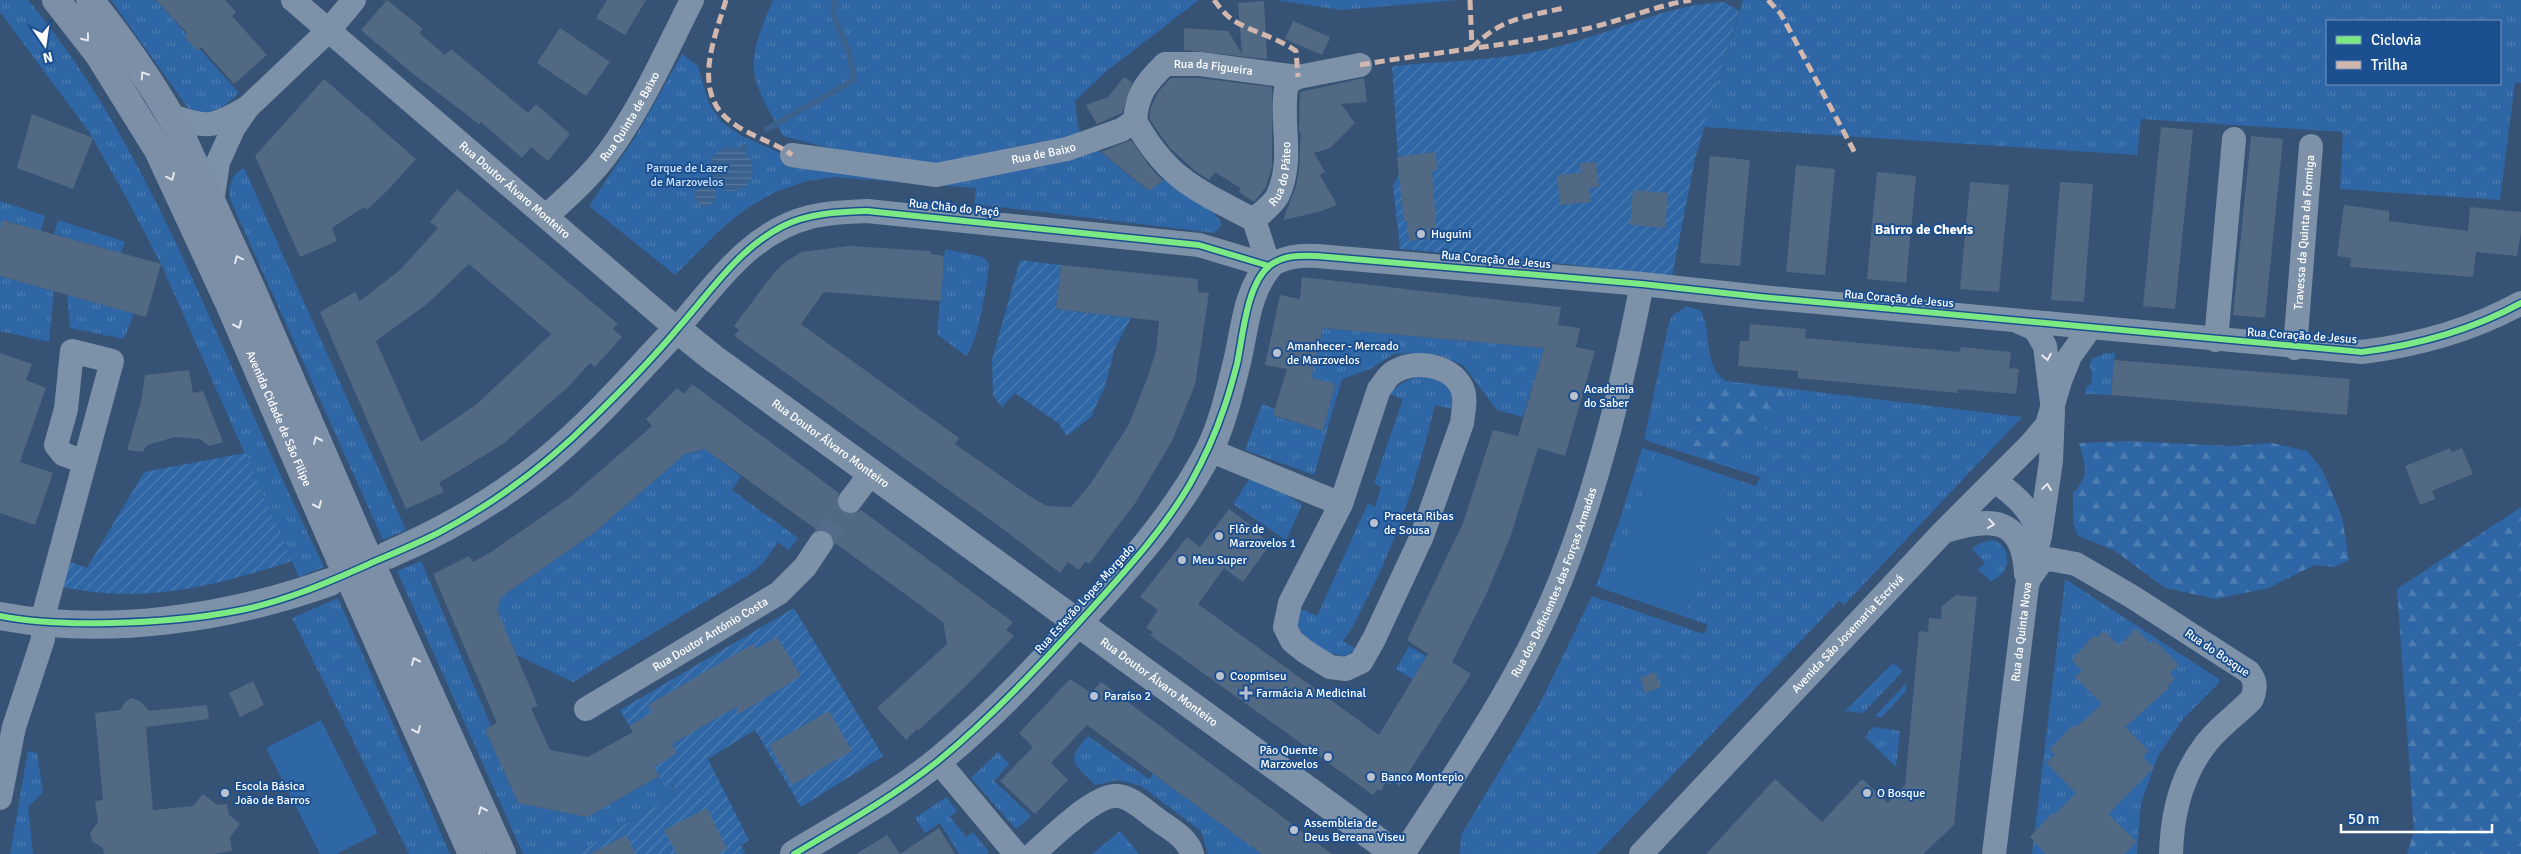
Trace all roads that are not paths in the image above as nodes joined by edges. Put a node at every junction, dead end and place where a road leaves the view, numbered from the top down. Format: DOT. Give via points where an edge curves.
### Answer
graph roads {
  1 [pos="56,0"];
  2 [pos="90,0"];
  3 [pos="293,0"];
  4 [pos="354,0"];
  5 [pos="692,0"];
  6 [pos="329,30"];
  7 [pos="1360,65"];
  8 [pos="1298,77"];
  9 [pos="248,107"];
  10 [pos="171,116"];
  11 [pos="1135,121"];
  12 [pos="2234,139"];
  13 [pos="2311,146"];
  14 [pos="792,155"];
  15 [pos="212,203"];
  16 [pos="546,216"];
  17 [pos="1254,220"];
  18 [pos="1269,266"];
  19 [pos="1642,284"];
  20 [pos="2521,303"];
  21 [pos="2019,322"];
  22 [pos="2090,328"];
  23 [pos="677,329"];
  24 [pos="2216,340"];
  25 [pos="2295,348"];
  26 [pos="2053,411"];
  27 [pos="1209,450"];
  28 [pos="84,462"];
  29 [pos="871,473"];
  30 [pos="1995,481"];
  31 [pos="850,501"];
  32 [pos="1341,504"];
  33 [pos="1944,531"];
  34 [pos="2040,536"];
  35 [pos="821,543"];
  36 [pos="2076,564"];
  37 [pos="359,569"];
  38 [pos="2029,581"];
  39 [pos="0,616"];
  40 [pos="42,621"];
  41 [pos="1079,622"];
  42 [pos="586,709"];
  43 [pos="938,761"];
  44 [pos="0,798"];
  45 [pos="472,854"];
  46 [pos="502,854"];
  47 [pos="794,854"];
  48 [pos="1016,854"];
  49 [pos="1033,854"];
  50 [pos="1192,854"];
  51 [pos="1396,854"];
  52 [pos="1403,854"];
  53 [pos="1641,854"];
  54 [pos="1994,854"];
  55 [pos="2171,854"];
  1 -- 37 [label="main road, Avenida Cidade de São Filipe, one-way" via="99,55 158,150"];
  10 -- 2 [label="main road, Avenida Cidade de São Filipe, one-way" via="121,40"];
  3 -- 6 [label="street, Rua Doutor Álvaro Monteiro"];
  4 -- 6 [label="street"];
  5 -- 16 [label="street, Rua Quinta de Baixo" via="646,91 608,154 575,192"];
  6 -- 9 [label="street"];
  6 -- 16 [label="street, Rua Doutor Álvaro Monteiro"];
  7 -- 8 [label="street"];
  8 -- 11 [label="street, Rua da Figueira" via="1200,64 1165,64 1143,88 1136,104"];
  8 -- 17 [label="street, Rua do Páteo" via="1287,83 1283,102 1287,160 1278,196"];
  9 -- 10 [label="street" via="221,123 207,125"];
  9 -- 15 [label="street" via="234,127 218,162"];
  10 -- 15 [label="main road, Avenida Cidade de São Filipe"];
  11 -- 14 [label="street, Rua de Baixo" via="1121,130 1067,149 936,175"];
  11 -- 17 [label="street" via="1163,164 1188,185"];
  12 -- 24 [label="street"];
  13 -- 25 [label="street, Travessa da Quinta da Formiga"];
  37 -- 15 [label="main road, Avenida Cidade de São Filipe, one-way"];
  16 -- 23 [label="street, Rua Doutor Álvaro Monteiro"];
  17 -- 18 [label="street"];
  18 -- 19 [label="street, Rua Coração de Jesus" via="1282,258 1297,255"];
  18 -- 23 [label="street, Rua Chão do Paçô" via="1199,245 867,211 834,212 785,225 762,238 740,256"];
  18 -- 27 [label="street, Rua Estevão Lopes Morgado" via="1253,291 1237,365"];
  19 -- 21 [label="street, Rua Coração de Jesus"];
  19 -- 52 [label="street, Rua dos Deficientes das Forças Armadas" via="1619,399 1561,580 1511,683"];
  20 -- 25 [label="street, Rua Coração de Jesus" via="2491,320 2394,348 2362,352"];
  21 -- 22 [label="street, Rua Coração de Jesus"];
  21 -- 26 [label="street, one-way" via="2035,329 2045,346"];
  22 -- 24 [label="street, Rua Coração de Jesus"];
  22 -- 26 [label="street, Avenida São Josemaria Escrivá" via="2070,356"];
  23 -- 29 [label="street, Rua Doutor Álvaro Monteiro"];
  23 -- 37 [label="street" via="593,419 523,479 453,524"];
  24 -- 25 [label="street, Rua Coração de Jesus"];
  26 -- 30 [label="street, Avenida São Josemaria Escrivá" via="2048,425"];
  34 -- 26 [label="street, Rua da Quinta Nova, one-way"];
  27 -- 32 [label="street"];
  27 -- 41 [label="street, Rua Estevão Lopes Morgado" via="1178,504 1144,550"];
  28 -- 40 [label="street"];
  29 -- 31 [label="street"];
  29 -- 41 [label="street, Rua Doutor Álvaro Monteiro"];
  30 -- 33 [label="street, Avenida São Josemaria Escrivá"];
  30 -- 34 [label="street" via="2030,512"];
  32 -- 32 [label="street" via="1290,603 1285,627 1292,641 1306,652 1330,667 1346,669 1360,662 1365,654 1422,536 1462,423 1463,390 1456,378 1428,365 1408,366 1391,374 1379,389"];
  33 -- 38 [label="street, one-way" via="1974,522 1998,524 2022,544"];
  33 -- 53 [label="street, Avenida São Josemaria Escrivá"];
  34 -- 36 [label="street" via="2044,528 2053,544"];
  34 -- 38 [label="street, Rua da Quinta Nova"];
  35 -- 42 [label="street, Rua Doutor António Costa" via="805,567 779,593"];
  36 -- 38 [label="street, Rua do Bosque" via="2041,562"];
  36 -- 55 [label="street, Rua do Bosque" via="2249,672 2255,680 2256,690 2252,699 2205,744 2191,769 2179,794"];
  37 -- 40 [label="street" via="290,596 238,610 151,622"];
  37 -- 45 [label="main road, Avenida Cidade de São Filipe, one-way"];
  46 -- 37 [label="main road, Avenida Cidade de São Filipe, one-way"];
  38 -- 54 [label="street, Rua da Quinta Nova"];
  39 -- 40 [label="street"];
  40 -- 44 [label="street" via="43,639 14,728"];
  41 -- 43 [label="street, Rua Estevão Lopes Morgado" via="1020,686"];
  41 -- 51 [label="street, Rua Doutor Álvaro Monteiro"];
  43 -- 47 [label="street, Rua Estevão Lopes Morgado" via="890,796"];
  43 -- 48 [label="street"];
  49 -- 50 [label="street" via="1099,800 1118,796 1128,799 1177,833 1189,844"];
}
